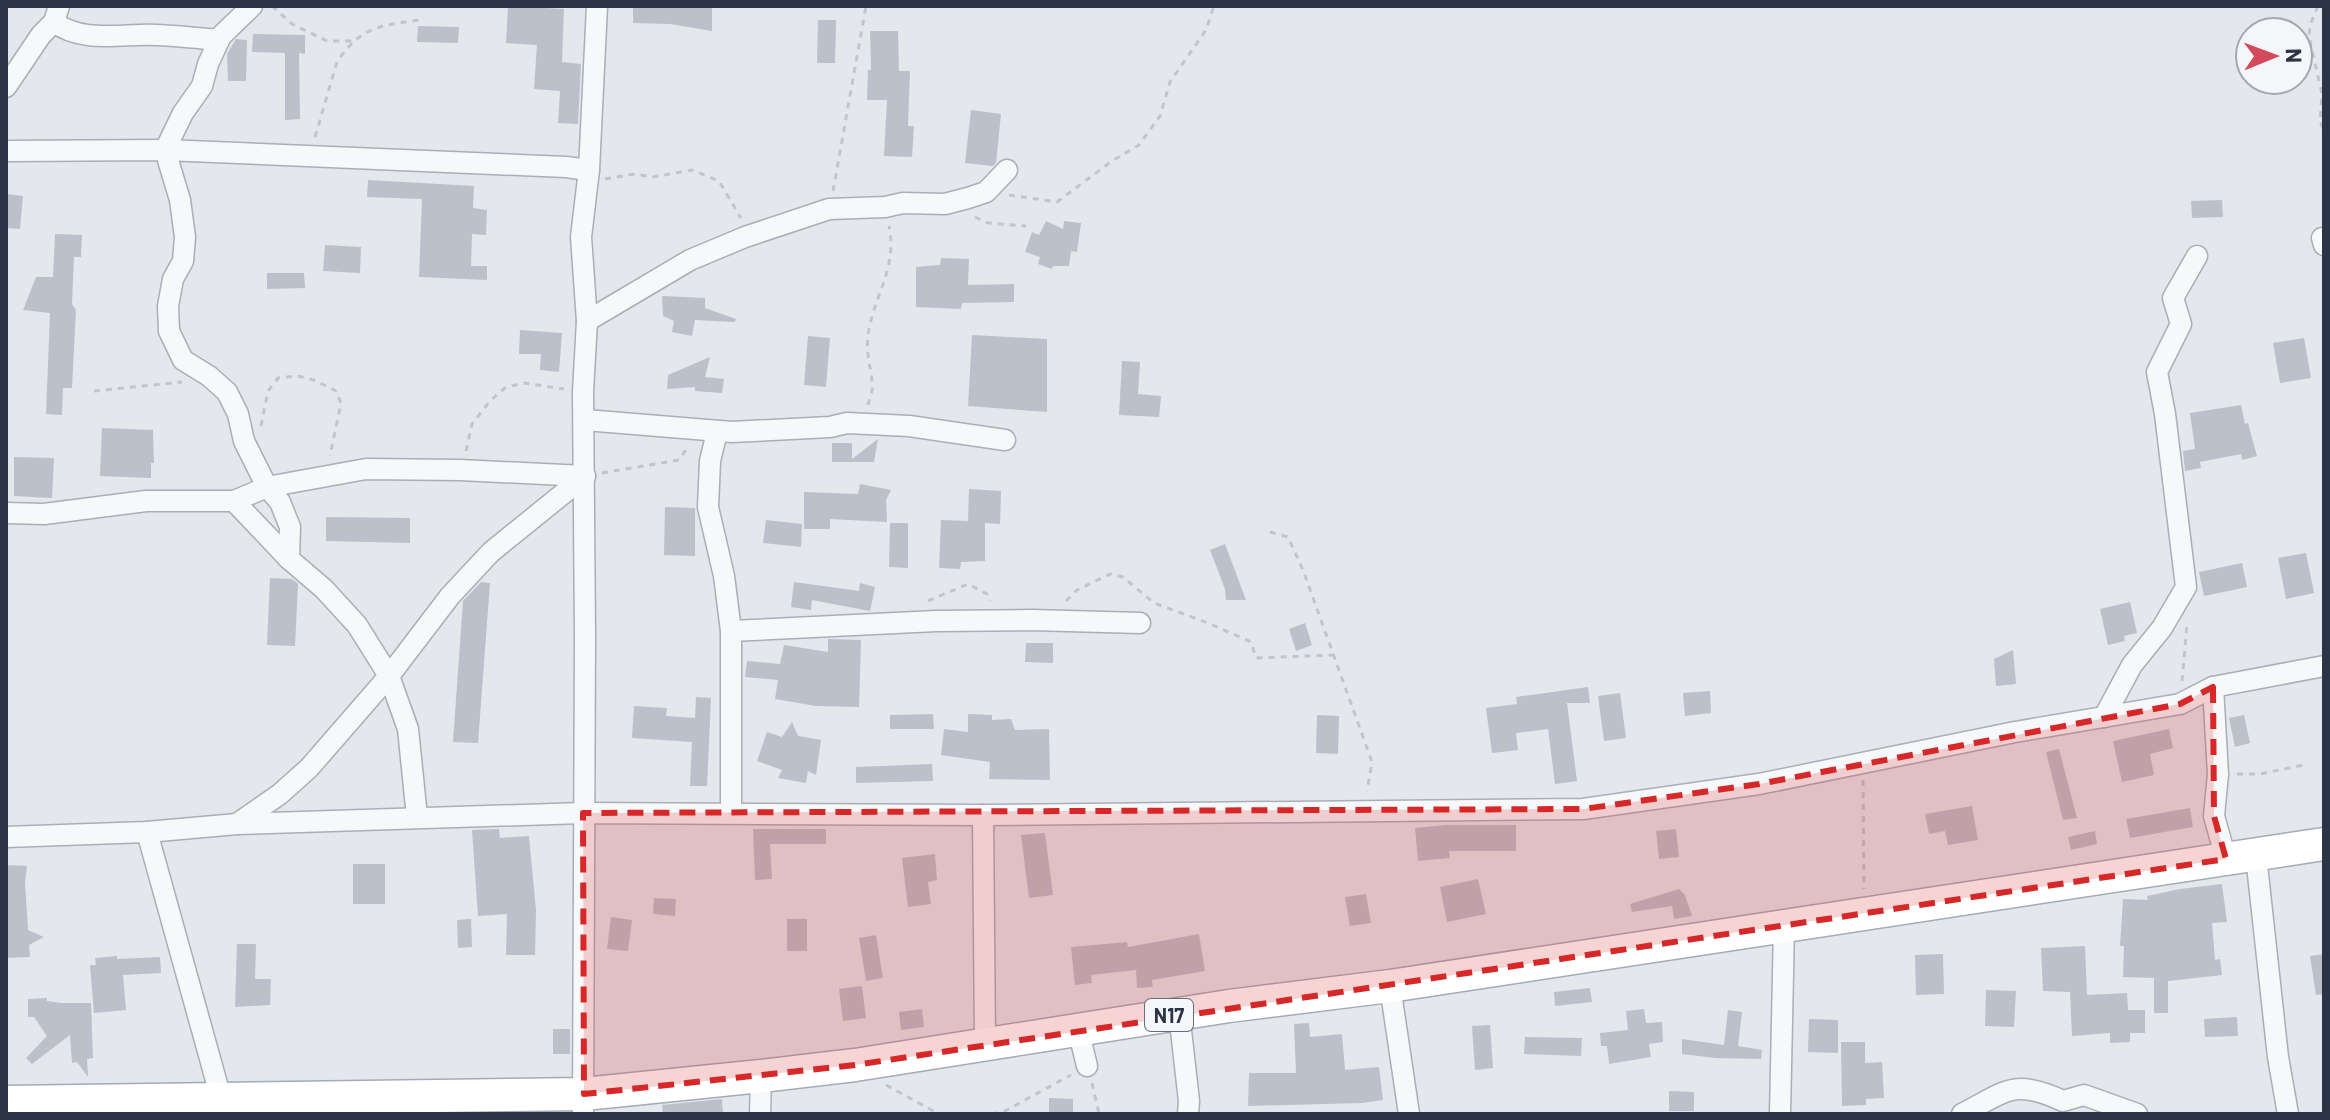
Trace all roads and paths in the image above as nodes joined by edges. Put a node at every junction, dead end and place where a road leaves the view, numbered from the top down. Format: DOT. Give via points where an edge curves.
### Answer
graph roads {
  1 [pos="252,6"];
  2 [pos="272,6"];
  3 [pos="597,6"];
  4 [pos="866,6"];
  5 [pos="1214,6"];
  6 [pos="2318,6"];
  7 [pos="56,14"];
  8 [pos="419,20"];
  9 [pos="219,40"];
  10 [pos="355,41"];
  11 [pos="6,87"];
  12 [pos="2324,131"];
  13 [pos="165,150"];
  14 [pos="6,151"];
  15 [pos="309,156"];
  16 [pos="1007,170"];
  17 [pos="588,177"];
  18 [pos="986,192"];
  19 [pos="945,204"];
  20 [pos="885,207"];
  21 [pos="829,209"];
  22 [pos="1026,226"];
  23 [pos="745,237"];
  24 [pos="2197,256"];
  25 [pos="587,321"];
  26 [pos="209,376"];
  27 [pos="94,391"];
  28 [pos="583,392"];
  29 [pos="585,420"];
  30 [pos="847,423"];
  31 [pos="707,431"];
  32 [pos="261,432"];
  33 [pos="1005,440"];
  34 [pos="460,470"];
  35 [pos="585,476"];
  36 [pos="326,478"];
  37 [pos="267,487"];
  38 [pos="234,501"];
  39 [pos="6,513"];
  40 [pos="1270,532"];
  41 [pos="289,559"];
  42 [pos="968,584"];
  43 [pos="2183,593"];
  44 [pos="997,620"];
  45 [pos="1032,620"];
  46 [pos="1140,623"];
  47 [pos="731,631"];
  48 [pos="1333,655"];
  49 [pos="2324,666"];
  50 [pos="389,676"];
  51 [pos="2213,687"];
  52 [pos="2180,704"];
  53 [pos="2104,717"];
  54 [pos="2308,764"];
  55 [pos="1863,765"];
  56 [pos="2218,774"];
  57 [pos="1363,811"];
  58 [pos="583,813"];
  59 [pos="731,813"];
  60 [pos="983,815"];
  61 [pos="417,817"];
  62 [pos="237,824"];
  63 [pos="147,832"];
  64 [pos="6,837"];
  65 [pos="2324,844"];
  66 [pos="2241,858"];
  67 [pos="1863,915"];
  68 [pos="1784,927"];
  69 [pos="1390,986"];
  70 [pos="1179,1013"];
  71 [pos="1078,1029"];
  72 [pos="985,1043"];
  73 [pos="855,1065"];
  74 [pos="1087,1066"];
  75 [pos="761,1076"];
  76 [pos="6,1102"];
  77 [pos="583,1104"];
  78 [pos="224,1107"];
  79 [pos="102,1108"];
  80 [pos="760,1114"];
  81 [pos="939,1114"];
  82 [pos="992,1114"];
  83 [pos="1099,1114"];
  84 [pos="1188,1114"];
  85 [pos="1409,1114"];
  86 [pos="1780,1114"];
  87 [pos="1962,1114"];
  88 [pos="2137,1114"];
  89 [pos="2288,1114"];
  1 -- 9 [label="street"];
  2 -- 10 [label="path" via="292,24 327,41"];
  3 -- 17 [label="street"];
  4 -- 21 [label="path"];
  5 -- 18 [label="path" via="1206,30 1170,82 1160,116 1139,145 1057,202"];
  6 -- 12 [label="path" via="2309,37"];
  7 -- 9 [label="street" via="64,30 85,35"];
  7 -- 11 [label="street"];
  8 -- 10 [label="path" via="375,27"];
  9 -- 13 [label="street" via="202,86"];
  10 -- 15 [label="path" via="337,62"];
  13 -- 14 [label="street"];
  13 -- 15 [label="street"];
  13 -- 26 [label="street" via="185,237 168,306 169,331 183,360"];
  15 -- 17 [label="street" via="566,167"];
  16 -- 18 [label="street"];
  17 -- 23 [label="path" via="653,177 692,170 719,181 741,213"];
  17 -- 25 [label="street" via="581,237"];
  18 -- 19 [label="street"];
  19 -- 20 [label="street"];
  19 -- 22 [label="path" via="988,223"];
  20 -- 21 [label="street"];
  20 -- 30 [label="path" via="892,239 867,348 873,383 868,405"];
  21 -- 23 [label="street"];
  23 -- 25 [label="street" via="690,260"];
  24 -- 43 [label="street" via="2173,298 2181,324 2157,372"];
  25 -- 28 [label="street"];
  26 -- 27 [label="path"];
  26 -- 37 [label="street" via="227,392"];
  28 -- 29 [label="street"];
  28 -- 34 [label="path" via="524,383 506,387 472,424"];
  29 -- 31 [label="street"];
  29 -- 35 [label="street"];
  30 -- 31 [label="street"];
  30 -- 33 [label="street"];
  31 -- 35 [label="path" via="679,460"];
  31 -- 47 [label="street" via="708,507"];
  32 -- 36 [label="path" via="268,391 278,378 298,376 336,391 341,403"];
  34 -- 35 [label="street"];
  34 -- 36 [label="street" via="366,469"];
  35 -- 50 [label="street" via="491,552"];
  35 -- 58 [label="street"];
  36 -- 37 [label="street"];
  37 -- 38 [label="street"];
  37 -- 41 [label="street" via="290,527"];
  38 -- 39 [label="street" via="146,501 44,514"];
  38 -- 41 [label="street"];
  40 -- 48 [label="path" via="1288,537"];
  41 -- 50 [label="street" via="357,625"];
  42 -- 44 [label="path" via="987,594"];
  43 -- 52 [label="path" via="2188,613"];
  43 -- 53 [label="street" via="2132,665"];
  44 -- 45 [label="street"];
  44 -- 47 [label="street"];
  45 -- 46 [label="street"];
  45 -- 48 [label="path" via="1110,574 1123,577 1154,603 1251,642 1256,658"];
  47 -- 59 [label="street"];
  48 -- 57 [label="path" via="1372,762"];
  49 -- 51 [label="street"];
  50 -- 61 [label="street" via="408,729"];
  50 -- 62 [label="street" via="309,768"];
  51 -- 52 [label="street"];
  51 -- 56 [label="street"];
  52 -- 53 [label="street"];
  53 -- 55 [label="street"];
  54 -- 56 [label="path" via="2260,774"];
  55 -- 57 [label="street" via="1583,809"];
  55 -- 67 [label="path"];
  56 -- 66 [label="street" via="2214,816"];
  57 -- 60 [label="street"];
  58 -- 59 [label="street"];
  58 -- 61 [label="street"];
  58 -- 77 [label="street"];
  59 -- 60 [label="street"];
  60 -- 72 [label="street"];
  61 -- 62 [label="street"];
  62 -- 63 [label="street"];
  63 -- 64 [label="street"];
  63 -- 78 [label="street"];
  65 -- 66 [label="main road, N17"];
  66 -- 67 [label="main road, N17"];
  66 -- 89 [label="street"];
  67 -- 68 [label="main road, N17"];
  68 -- 69 [label="main road, N17"];
  68 -- 86 [label="street"];
  69 -- 70 [label="main road, N17"];
  69 -- 85 [label="street"];
  70 -- 71 [label="main road, N17"];
  70 -- 84 [label="street"];
  71 -- 72 [label="main road, N17"];
  71 -- 74 [label="street"];
  72 -- 73 [label="main road, N17"];
  73 -- 75 [label="main road, N17"];
  73 -- 81 [label="path"];
  74 -- 82 [label="path"];
  74 -- 83 [label="path"];
  75 -- 77 [label="main road, N17"];
  75 -- 80 [label="street"];
  76 -- 79 [label="main road, N17"];
  77 -- 78 [label="main road, N17"];
  78 -- 79 [label="main road, N17"];
  87 -- 88 [label="street" via="2010,1088 2038,1089 2063,1101 2084,1095"];
}
